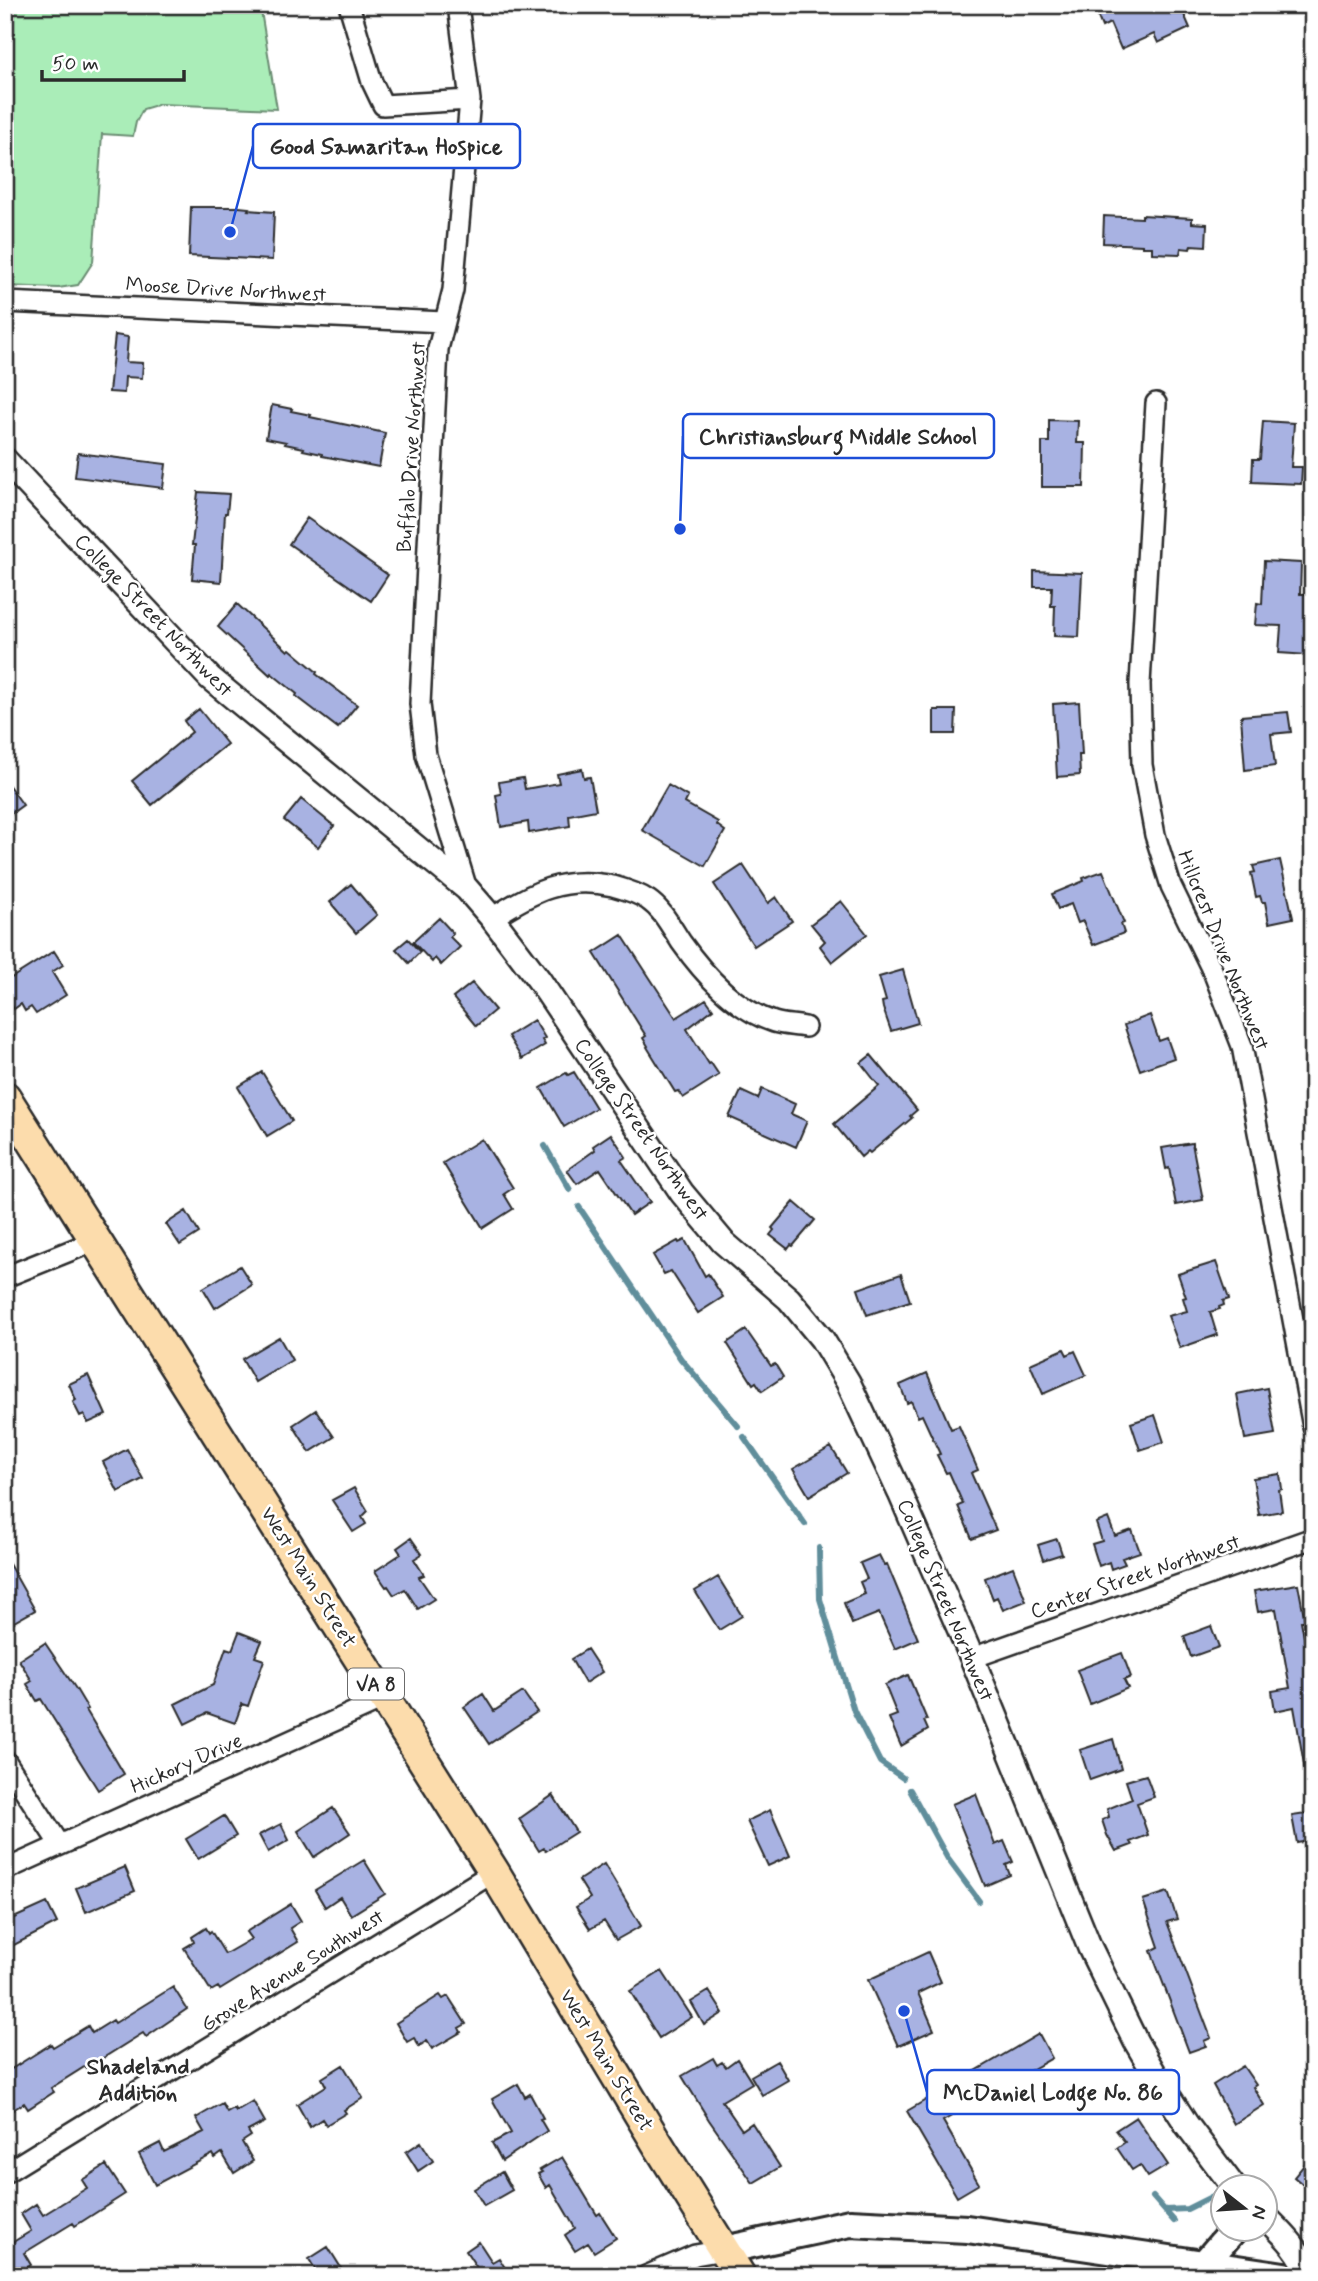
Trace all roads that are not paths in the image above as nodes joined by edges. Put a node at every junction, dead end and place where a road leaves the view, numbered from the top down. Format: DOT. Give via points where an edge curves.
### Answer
graph roads {
  1 [pos="349,5"];
  2 [pos="458,5"];
  3 [pos="470,100"];
  4 [pos="5,302"];
  5 [pos="444,322"];
  6 [pos="1156,403"];
  7 [pos="5,460"];
  8 [pos="467,889"];
  9 [pos="492,918"];
  10 [pos="805,1027"];
  11 [pos="5,1097"];
  12 [pos="97,1240"];
  13 [pos="5,1277"];
  14 [pos="1313,1427"];
  15 [pos="1313,1538"];
  16 [pos="972,1658"];
  17 [pos="385,1698"];
  18 [pos="5,1760"];
  19 [pos="60,1845"];
  20 [pos="5,1870"];
  21 [pos="494,1872"];
  22 [pos="1222,2172"];
  23 [pos="5,2173"];
  24 [pos="1280,2231"];
  25 [pos="1224,2242"];
  26 [pos="723,2250"];
  27 [pos="1203,2264"];
  28 [pos="646,2276"];
  29 [pos="740,2276"];
  30 [pos="1284,2276"];
  31 [pos="1310,2276"];
  1 -- 3 [label="street" via="383,105"];
  2 -- 3 [label="street, Buffalo Drive Northwest"];
  3 -- 5 [label="street, Buffalo Drive Northwest" via="453,290"];
  4 -- 5 [label="street, Moose Drive Northwest"];
  5 -- 8 [label="street, Buffalo Drive Northwest" via="438,349 420,705 426,755"];
  6 -- 14 [label="street, Hillcrest Drive Northwest" via="1140,684 1142,765 1155,835 1171,886 1242,1046"];
  7 -- 8 [label="street, College Street Northwest" via="210,678"];
  8 -- 9 [label="street, College Street Northwest"];
  9 -- 10 [label="street" via="520,900 575,881 623,889 648,899 704,969 748,1010 773,1022"];
  9 -- 16 [label="street, College Street Northwest" via="682,1193 723,1242 789,1299 822,1339 854,1394"];
  11 -- 12 [label="main road, West Main Street / VA 8"];
  12 -- 13 [label="street"];
  12 -- 17 [label="main road, West Main Street / VA 8"];
  15 -- 16 [label="street, Center Street Northwest"];
  16 -- 22 [label="street, College Street Northwest" via="1080,1924 1136,2042"];
  17 -- 19 [label="street, Hickory Drive"];
  17 -- 21 [label="main road, West Main Street / VA 8"];
  18 -- 19 [label="street"];
  19 -- 20 [label="street, Hickory Drive"];
  21 -- 23 [label="street, Grove Avenue Southwest"];
  21 -- 26 [label="main road, West Main Street / VA 8"];
  24 -- 31 [label="street" via="1304,2259"];
  25 -- 27 [label="main road"];
  26 -- 27 [label="main road" via="850,2223 967,2229"];
  26 -- 28 [label="street" via="695,2255"];
  26 -- 29 [label="main road, West Main Street / VA 8"];
  27 -- 30 [label="main road"];
}
